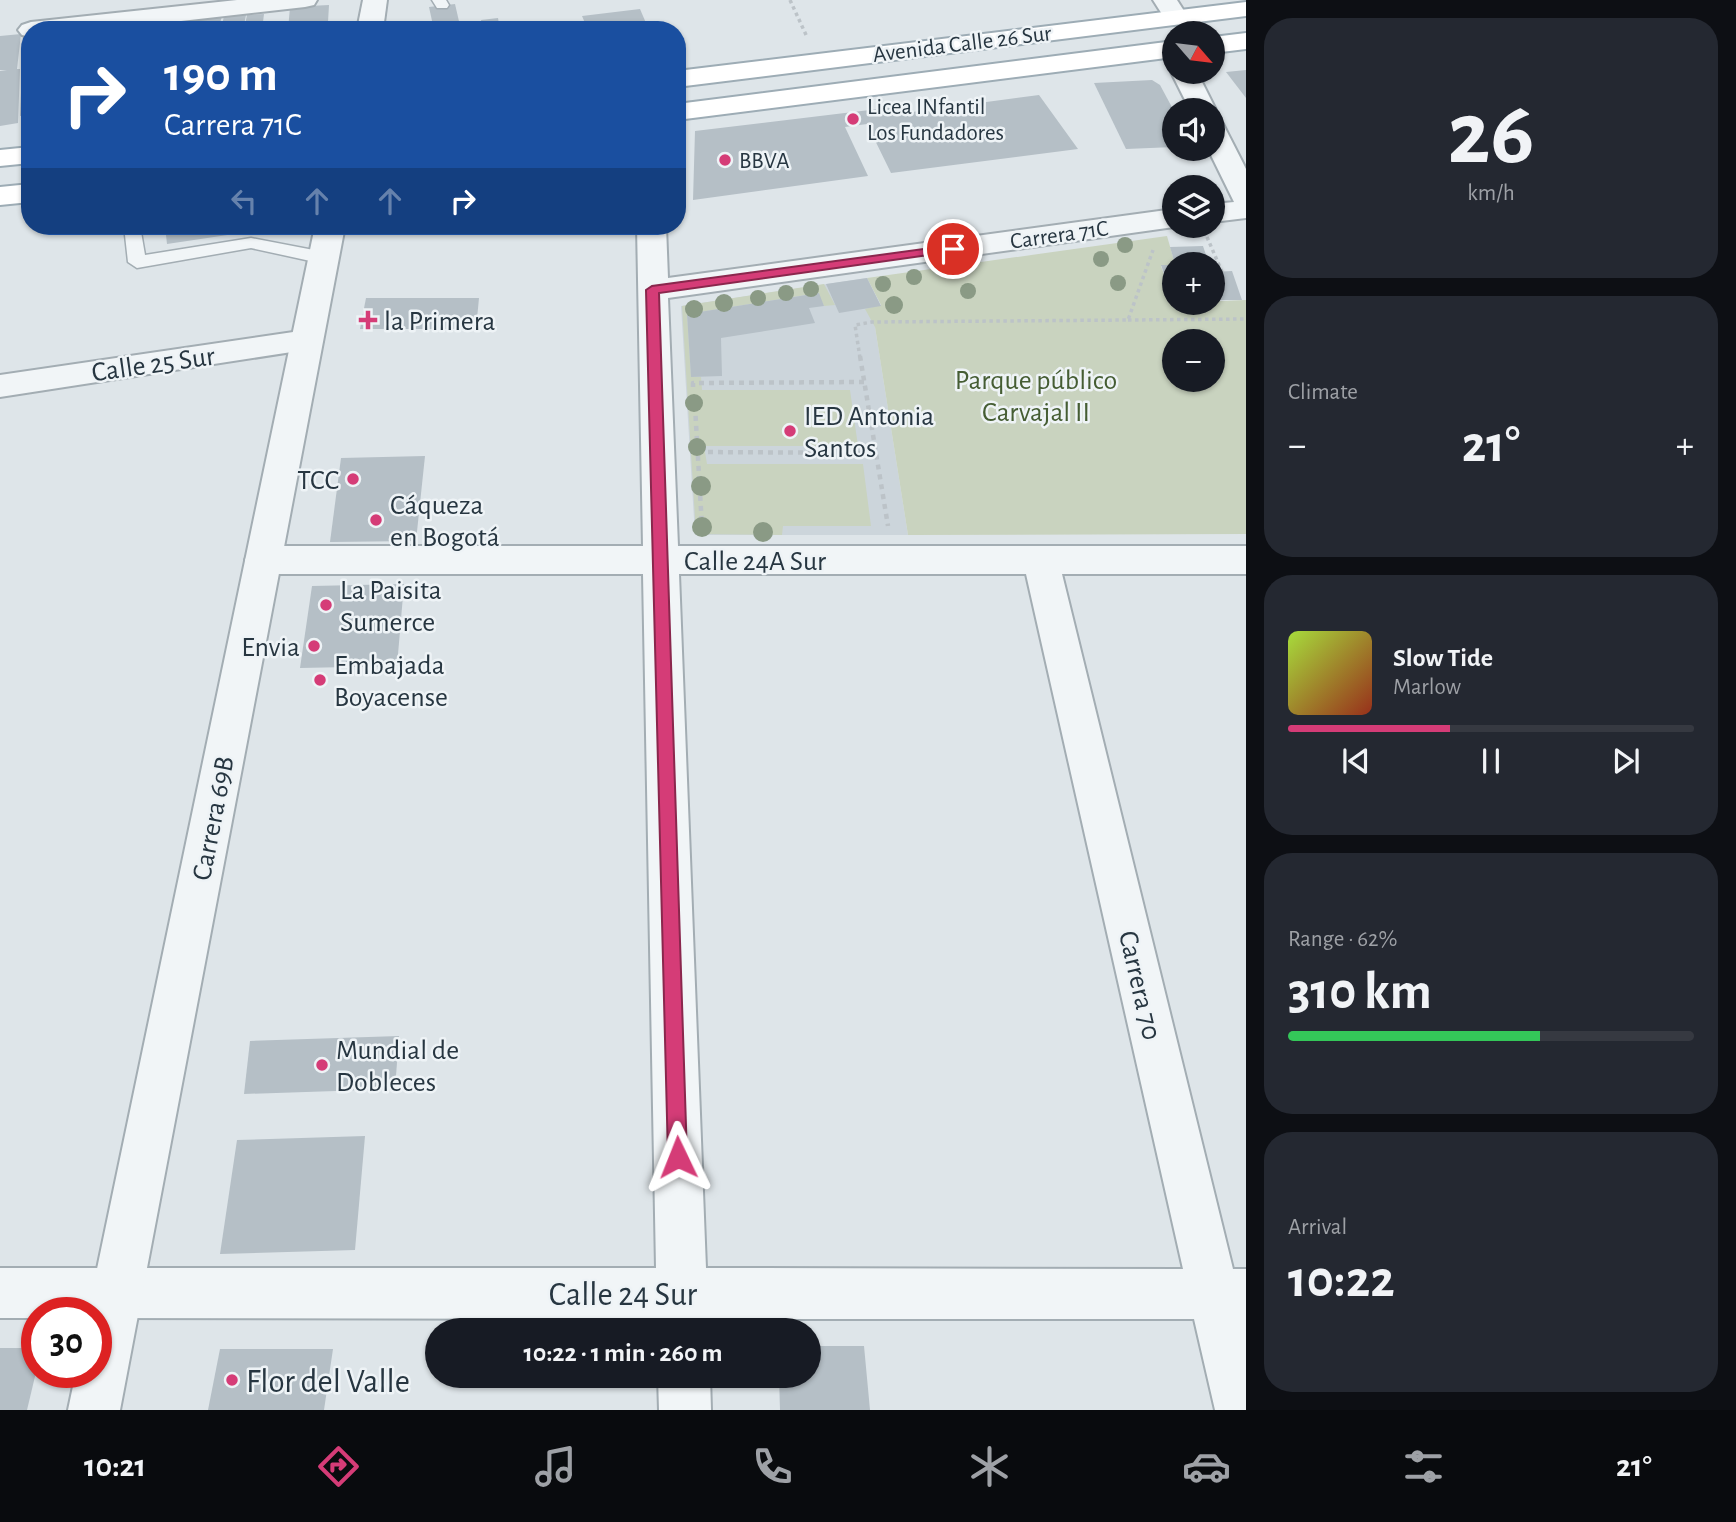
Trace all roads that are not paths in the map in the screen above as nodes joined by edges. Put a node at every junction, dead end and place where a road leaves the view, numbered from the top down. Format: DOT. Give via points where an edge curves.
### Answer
graph roads {
  1 [pos="99,0"];
  2 [pos="305,0"];
  3 [pos="376,0"];
  4 [pos="1170,8"];
  5 [pos="1246,9"];
  6 [pos="90,21"];
  7 [pos="108,21"];
  8 [pos="372,21"];
  9 [pos="1246,41"];
  10 [pos="1225,44"];
  11 [pos="1162,51"];
  12 [pos="686,78"];
  13 [pos="686,111"];
  14 [pos="1225,155"];
  15 [pos="21,156"];
  16 [pos="0,158"];
  17 [pos="21,194"];
  18 [pos="0,196"];
  19 [pos="1246,198"];
  20 [pos="1246,209"];
  21 [pos="1225,221"];
  22 [pos="1162,231"];
  23 [pos="133,235"];
  24 [pos="328,235"];
  25 [pos="651,235"];
  26 [pos="324,258"];
  27 [pos="652,290"];
  28 [pos="307,341"];
  29 [pos="0,386"];
  30 [pos="263,560"];
  31 [pos="660,560"];
  32 [pos="1041,560"];
  33 [pos="1246,560"];
  34 [pos="117,1292"];
  35 [pos="0,1293"];
  36 [pos="1230,1294"];
  37 [pos="682,1312"];
  38 [pos="684,1388"];
  39 [pos="94,1410"];
  40 [pos="685,1410"];
  41 [pos="1241,1410"];
  1 -- 6 [label="street"];
  2 -- 7 [label="street"];
  3 -- 8 [label="street"];
  4 -- 5 [label="main road, Avenida Calle 26 Sur"];
  4 -- 12 [label="main road, Avenida Calle 26 Sur"];
  9 -- 10 [label="main road"];
  11 -- 13 [label="main road, Avenida Calle 26 Sur"];
  14 -- 19 [label="street"];
  15 -- 16 [label="main road"];
  17 -- 18 [label="main road"];
  20 -- 21 [label="street"];
  22 -- 27 [label="street, Carrera 71C"];
  23 -- 26 [label="lane" via="137,262 249,237"];
  24 -- 26 [label="street, Carrera 69B"];
  25 -- 27 [label="street"];
  26 -- 28 [label="street, Carrera 69B"];
  27 -- 31 [label="street"];
  28 -- 29 [label="street, Calle 25 Sur"];
  28 -- 30 [label="street, Carrera 69B"];
  30 -- 31 [label="street, Calle 24A Sur"];
  30 -- 34 [label="street, Carrera 69B"];
  31 -- 32 [label="street, Calle 24A Sur"];
  31 -- 37 [label="street"];
  32 -- 33 [label="street, Calle 24A Sur"];
  32 -- 36 [label="street, Carrera 70"];
  34 -- 35 [label="street, Calle 24 Sur"];
  34 -- 37 [label="street, Calle 24 Sur"];
  34 -- 39 [label="street, Carrera 69B"];
  36 -- 37 [label="street, Calle 24 Sur"];
  36 -- 41 [label="street, Carrera 70"];
  38 -- 40 [label="street"];
}
